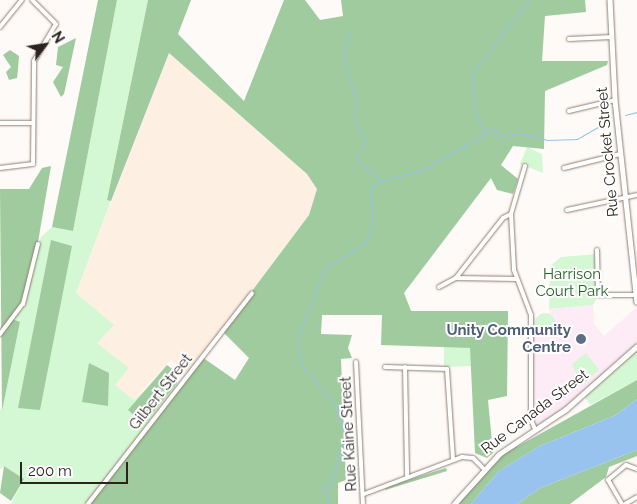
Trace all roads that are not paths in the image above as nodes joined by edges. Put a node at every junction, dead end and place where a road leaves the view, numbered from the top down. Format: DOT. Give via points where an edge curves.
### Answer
graph roads {
  1 [pos="22,0"];
  2 [pos="32,0"];
  3 [pos="610,0"];
  4 [pos="0,27"];
  5 [pos="612,37"];
  6 [pos="569,39"];
  7 [pos="615,100"];
  8 [pos="569,111"];
  9 [pos="0,123"];
  10 [pos="33,123"];
  11 [pos="620,154"];
  12 [pos="525,166"];
  13 [pos="0,168"];
  14 [pos="564,168"];
  15 [pos="637,195"];
  16 [pos="624,197"];
  17 [pos="567,210"];
  18 [pos="511,214"];
  19 [pos="38,244"];
  20 [pos="597,250"];
  21 [pos="456,278"];
  22 [pos="517,279"];
  23 [pos="439,287"];
  24 [pos="252,293"];
  25 [pos="634,296"];
  26 [pos="637,302"];
  27 [pos="0,334"];
  28 [pos="637,346"];
  29 [pos="356,362"];
  30 [pos="385,367"];
  31 [pos="405,367"];
  32 [pos="535,429"];
  33 [pos="453,460"];
  34 [pos="483,468"];
  35 [pos="637,470"];
  36 [pos="406,476"];
  37 [pos="364,494"];
  38 [pos="637,497"];
  39 [pos="88,504"];
  40 [pos="363,504"];
  41 [pos="454,504"];
  42 [pos="623,504"];
  1 -- 4 [label="street"];
  2 -- 10 [label="street" via="56,24 34,61"];
  3 -- 5 [label="street, Rue Crocket Street"];
  5 -- 6 [label="street"];
  5 -- 7 [label="street, Rue Crocket Street"];
  7 -- 8 [label="street"];
  7 -- 11 [label="street, Rue Crocket Street"];
  9 -- 10 [label="street"];
  10 -- 13 [label="street" via="32,166"];
  11 -- 14 [label="street"];
  11 -- 16 [label="street, Rue Crocket Street"];
  12 -- 18 [label="street"];
  15 -- 16 [label="street"];
  16 -- 17 [label="street"];
  16 -- 25 [label="street, Rue Crocket Street"];
  18 -- 21 [label="street" via="503,218"];
  18 -- 22 [label="street"];
  19 -- 27 [label="street" via="22,304"];
  20 -- 25 [label="street" via="598,295"];
  21 -- 22 [label="street"];
  21 -- 23 [label="street"];
  22 -- 32 [label="street" via="531,315 531,420"];
  24 -- 39 [label="street, Gilbert Street"];
  25 -- 26 [label="street, Rue Crocket Street"];
  28 -- 32 [label="main road, Rue Canada Street" via="566,409"];
  29 -- 37 [label="street, Rue Kaine Street"];
  30 -- 31 [label="street"];
  31 -- 33 [label="street" via="441,366 448,372"];
  31 -- 36 [label="street"];
  32 -- 34 [label="main road, Rue Canada Street"];
  33 -- 34 [label="street" via="469,456"];
  33 -- 36 [label="street"];
  34 -- 41 [label="main road, Rue Canada Street"];
  35 -- 42 [label="street" via="626,465 608,480"];
  36 -- 37 [label="street"];
  37 -- 40 [label="street, Rue Kaine Street"];
  38 -- 42 [label="street"];
}
